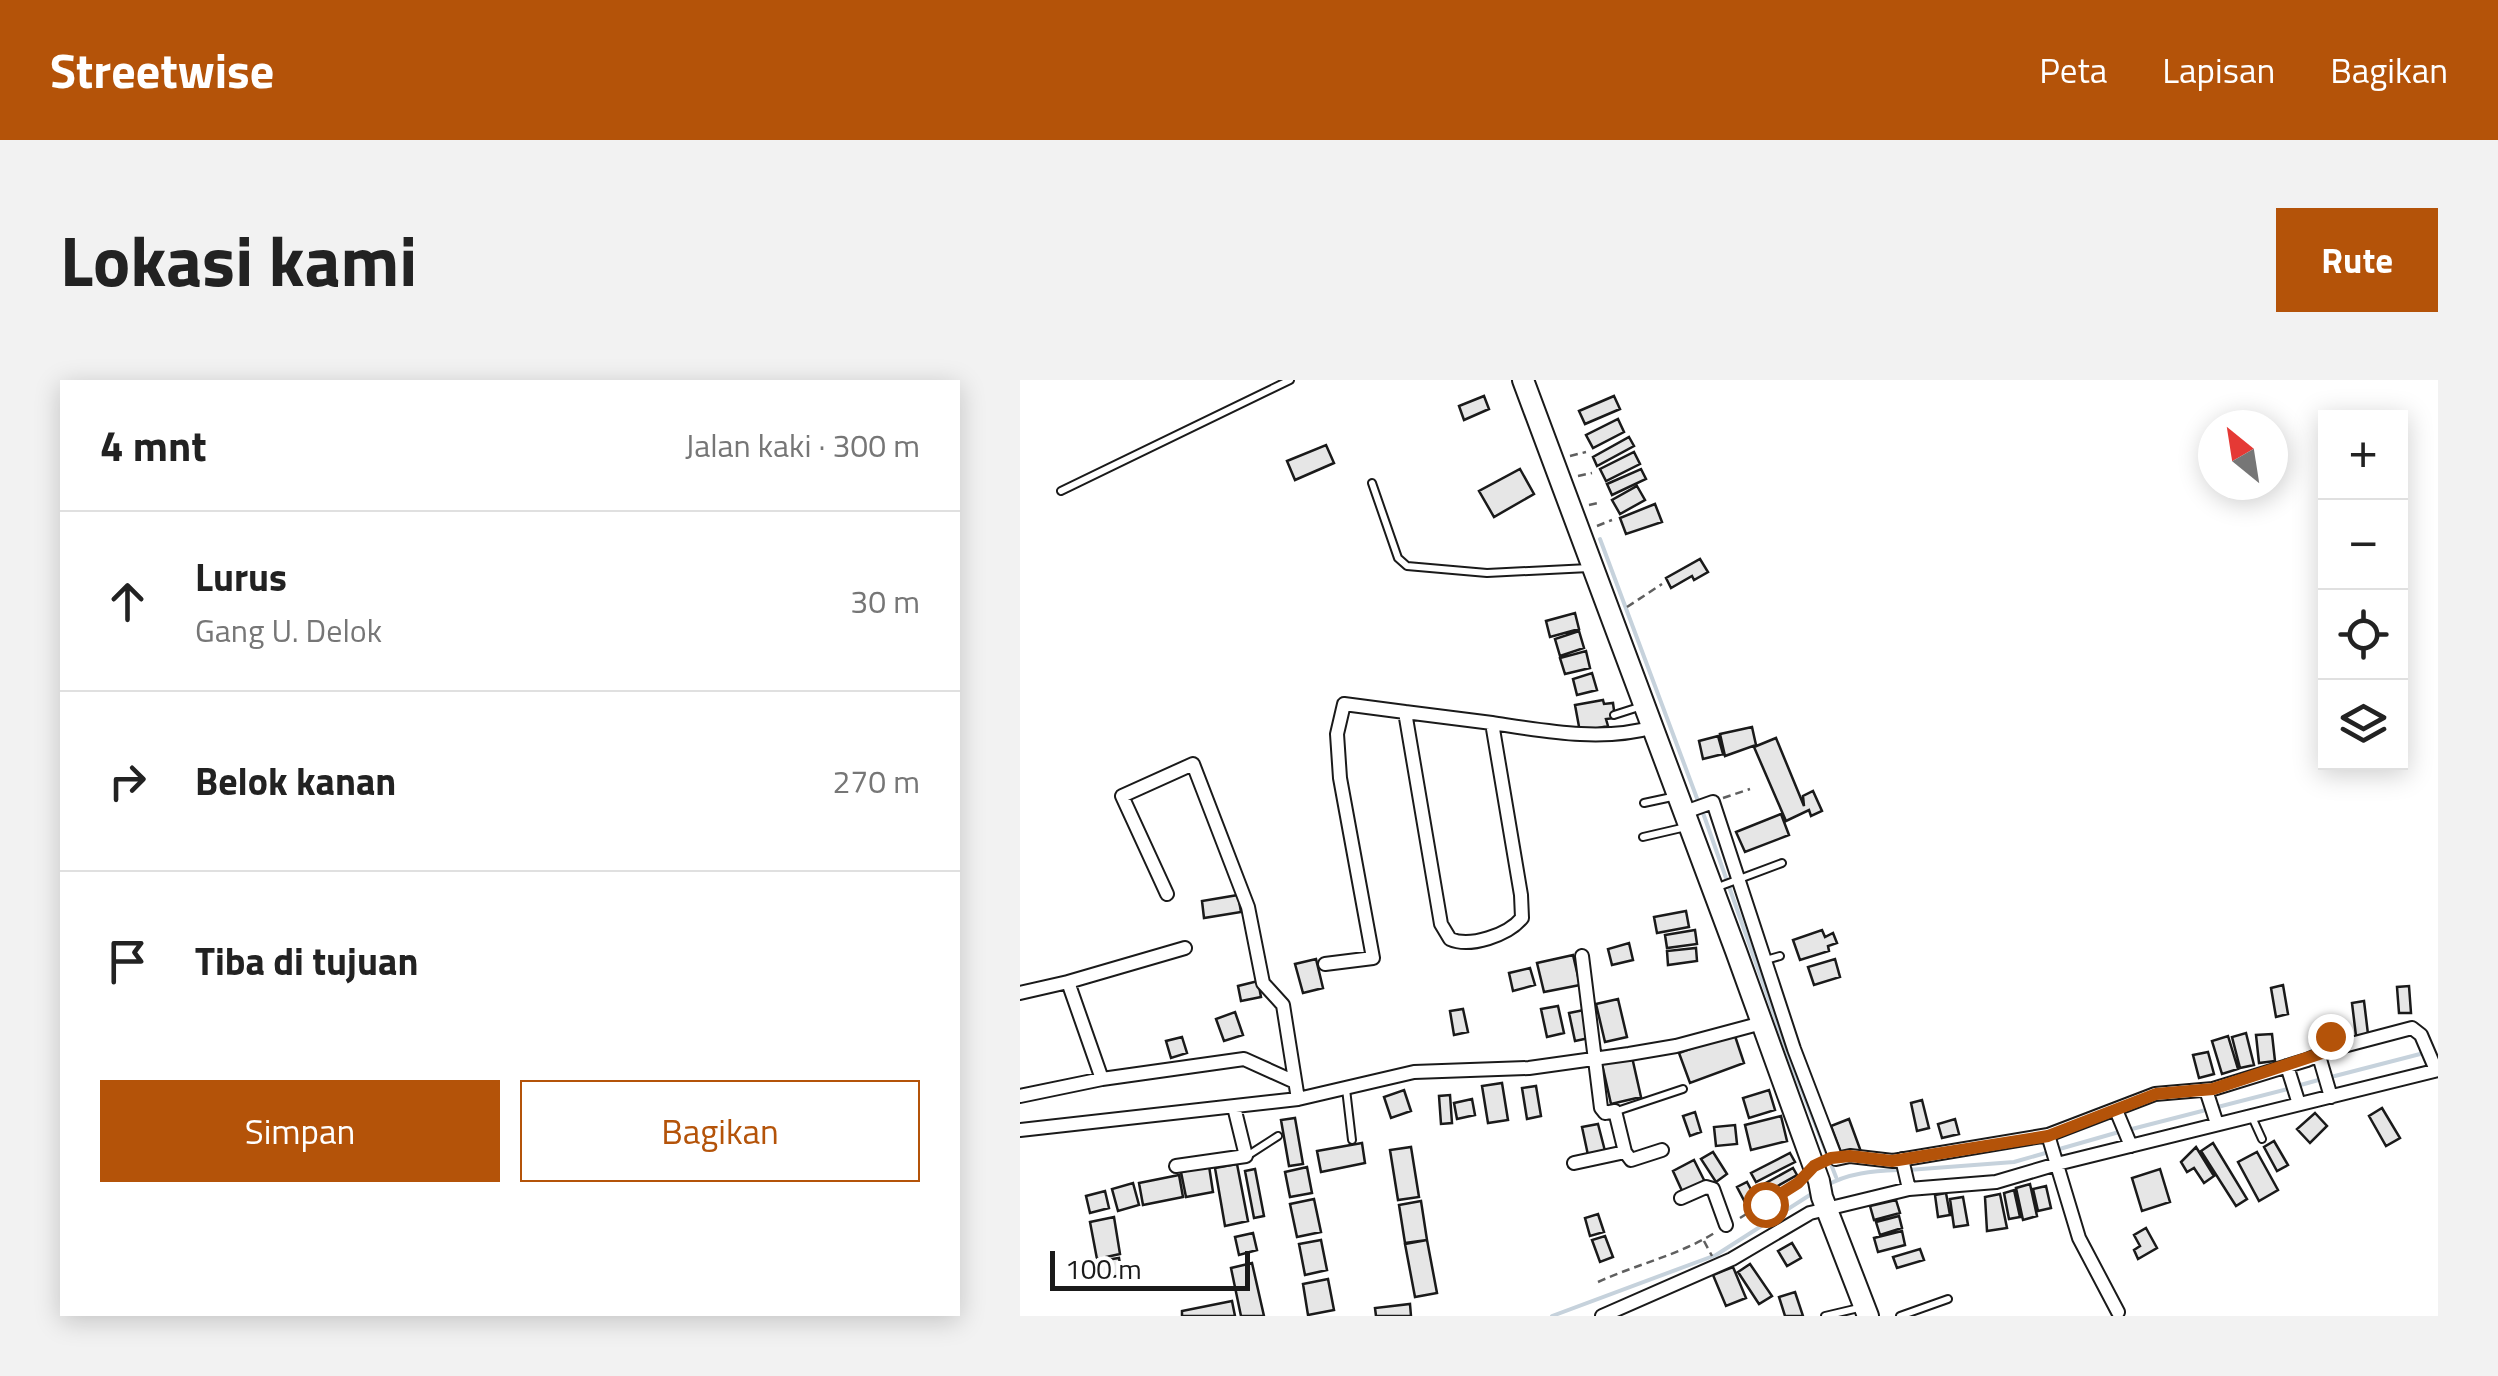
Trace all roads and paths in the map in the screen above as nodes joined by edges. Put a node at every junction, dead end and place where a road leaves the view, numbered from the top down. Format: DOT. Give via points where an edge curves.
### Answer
graph roads {
  1 [pos="1290,380"];
  2 [pos="1523,380"];
  3 [pos="1372,483"];
  4 [pos="1061,491"];
  5 [pos="1612,520"];
  6 [pos="1582,533"];
  7 [pos="1595,568"];
  8 [pos="1662,584"];
  9 [pos="1614,616"];
  10 [pos="1646,705"];
  11 [pos="1405,712"];
  12 [pos="1614,715"];
  13 [pos="1492,723"];
  14 [pos="1654,727"];
  15 [pos="1750,789"];
  16 [pos="1644,803"];
  17 [pos="1695,808"];
  18 [pos="1643,838"];
  19 [pos="1711,843"];
  20 [pos="1782,863"];
  21 [pos="1726,884"];
  22 [pos="1167,894"];
  23 [pos="1184,948"];
  24 [pos="1582,956"];
  25 [pos="1780,956"];
  26 [pos="1755,963"];
  27 [pos="1326,964"];
  28 [pos="1068,982"];
  29 [pos="1020,992"];
  30 [pos="1762,1022"];
  31 [pos="1785,1050"];
  32 [pos="2325,1053"];
  33 [pos="1594,1057"];
  34 [pos="2286,1066"];
  35 [pos="2435,1066"];
  36 [pos="1102,1079"];
  37 [pos="1294,1082"];
  38 [pos="1346,1088"];
  39 [pos="1682,1089"];
  40 [pos="2329,1091"];
  41 [pos="2207,1093"];
  42 [pos="2295,1094"];
  43 [pos="1020,1096"];
  44 [pos="1298,1098"];
  45 [pos="1234,1107"];
  46 [pos="1616,1111"];
  47 [pos="2252,1116"];
  48 [pos="2119,1117"];
  49 [pos="2216,1120"];
  50 [pos="1020,1130"];
  51 [pos="1278,1136"];
  52 [pos="2262,1139"];
  53 [pos="1352,1140"];
  54 [pos="2049,1140"];
  55 [pos="2129,1142"];
  56 [pos="1662,1150"];
  57 [pos="1626,1152"];
  58 [pos="1246,1156"];
  59 [pos="2056,1162"];
  60 [pos="1574,1163"];
  61 [pos="1902,1163"];
  62 [pos="1176,1166"];
  63 [pos="1825,1176"];
  64 [pos="1908,1185"];
  65 [pos="1681,1198"];
  66 [pos="1726,1225"];
  67 [pos="1704,1239"];
  68 [pos="1717,1266"];
  69 [pos="1598,1282"];
  70 [pos="1948,1300"];
  71 [pos="1866,1312"];
  72 [pos="2118,1312"];
  73 [pos="1602,1316"];
  74 [pos="1825,1316"];
  75 [pos="1900,1316"];
  1 -- 4 [label="lane"];
  2 -- 6 [label="highway"];
  3 -- 7 [label="lane" via="1398,558 1407,566 1488,573"];
  5 -- 6 [label="path"];
  6 -- 7 [label="highway"];
  7 -- 9 [label="highway"];
  8 -- 9 [label="path"];
  9 -- 10 [label="highway"];
  10 -- 12 [label="lane"];
  10 -- 14 [label="highway"];
  11 -- 13 [label="street"];
  11 -- 13 [label="street" via="1442,924 1455,942 1467,944 1514,928 1522,918"];
  11 -- 27 [label="street" via="1344,704 1337,734 1340,778 1373,958"];
  13 -- 14 [label="street" via="1616,734"];
  14 -- 17 [label="highway"];
  15 -- 17 [label="path"];
  16 -- 17 [label="lane"];
  17 -- 18 [label="lane"];
  17 -- 19 [label="highway"];
  17 -- 19 [label="street"];
  19 -- 21 [label="highway"];
  20 -- 21 [label="lane"];
  21 -- 26 [label="highway"];
  22 -- 37 [label="street" via="1122,796 1192,764 1248,908 1264,983 1283,1004"];
  23 -- 28 [label="street"];
  24 -- 33 [label="street"];
  25 -- 26 [label="lane"];
  26 -- 30 [label="highway"];
  26 -- 31 [label="street"];
  28 -- 29 [label="street"];
  28 -- 36 [label="street"];
  30 -- 31 [label="highway"];
  30 -- 33 [label="street" via="1676,1046"];
  31 -- 63 [label="highway"];
  32 -- 34 [label="street"];
  32 -- 35 [label="street" via="2412,1028"];
  32 -- 40 [label="street"];
  33 -- 38 [label="street" via="1530,1068 1414,1072"];
  33 -- 46 [label="street" via="1601,1108"];
  34 -- 41 [label="street"];
  34 -- 42 [label="street"];
  35 -- 40 [label="street"];
  36 -- 37 [label="street" via="1244,1059"];
  36 -- 43 [label="street"];
  37 -- 44 [label="street"];
  38 -- 44 [label="street"];
  38 -- 53 [label="lane"];
  39 -- 46 [label="lane"];
  40 -- 42 [label="street"];
  41 -- 48 [label="street" via="2156,1094"];
  41 -- 49 [label="street"];
  42 -- 47 [label="street"];
  44 -- 45 [label="street"];
  45 -- 50 [label="street"];
  45 -- 58 [label="street"];
  46 -- 57 [label="street"];
  47 -- 49 [label="street"];
  47 -- 52 [label="lane"];
  48 -- 54 [label="street"];
  48 -- 55 [label="street"];
  49 -- 55 [label="street"];
  51 -- 58 [label="lane"];
  54 -- 59 [label="street"];
  54 -- 61 [label="street"];
  55 -- 59 [label="street"];
  56 -- 57 [label="street" via="1630,1160"];
  57 -- 60 [label="street"];
  58 -- 62 [label="street"];
  59 -- 64 [label="street" via="1996,1182"];
  59 -- 72 [label="street" via="2079,1238"];
  61 -- 63 [label="street" via="1850,1156"];
  61 -- 64 [label="street"];
  63 -- 64 [label="street"];
  63 -- 66 [label="path" via="1798,1183"];
  63 -- 68 [label="street" via="1810,1214"];
  63 -- 71 [label="highway"];
  65 -- 66 [label="street" via="1713,1189"];
  66 -- 67 [label="path"];
  67 -- 68 [label="path"];
  67 -- 69 [label="path"];
  68 -- 73 [label="street"];
  70 -- 75 [label="lane"];
  71 -- 74 [label="lane"];
}
